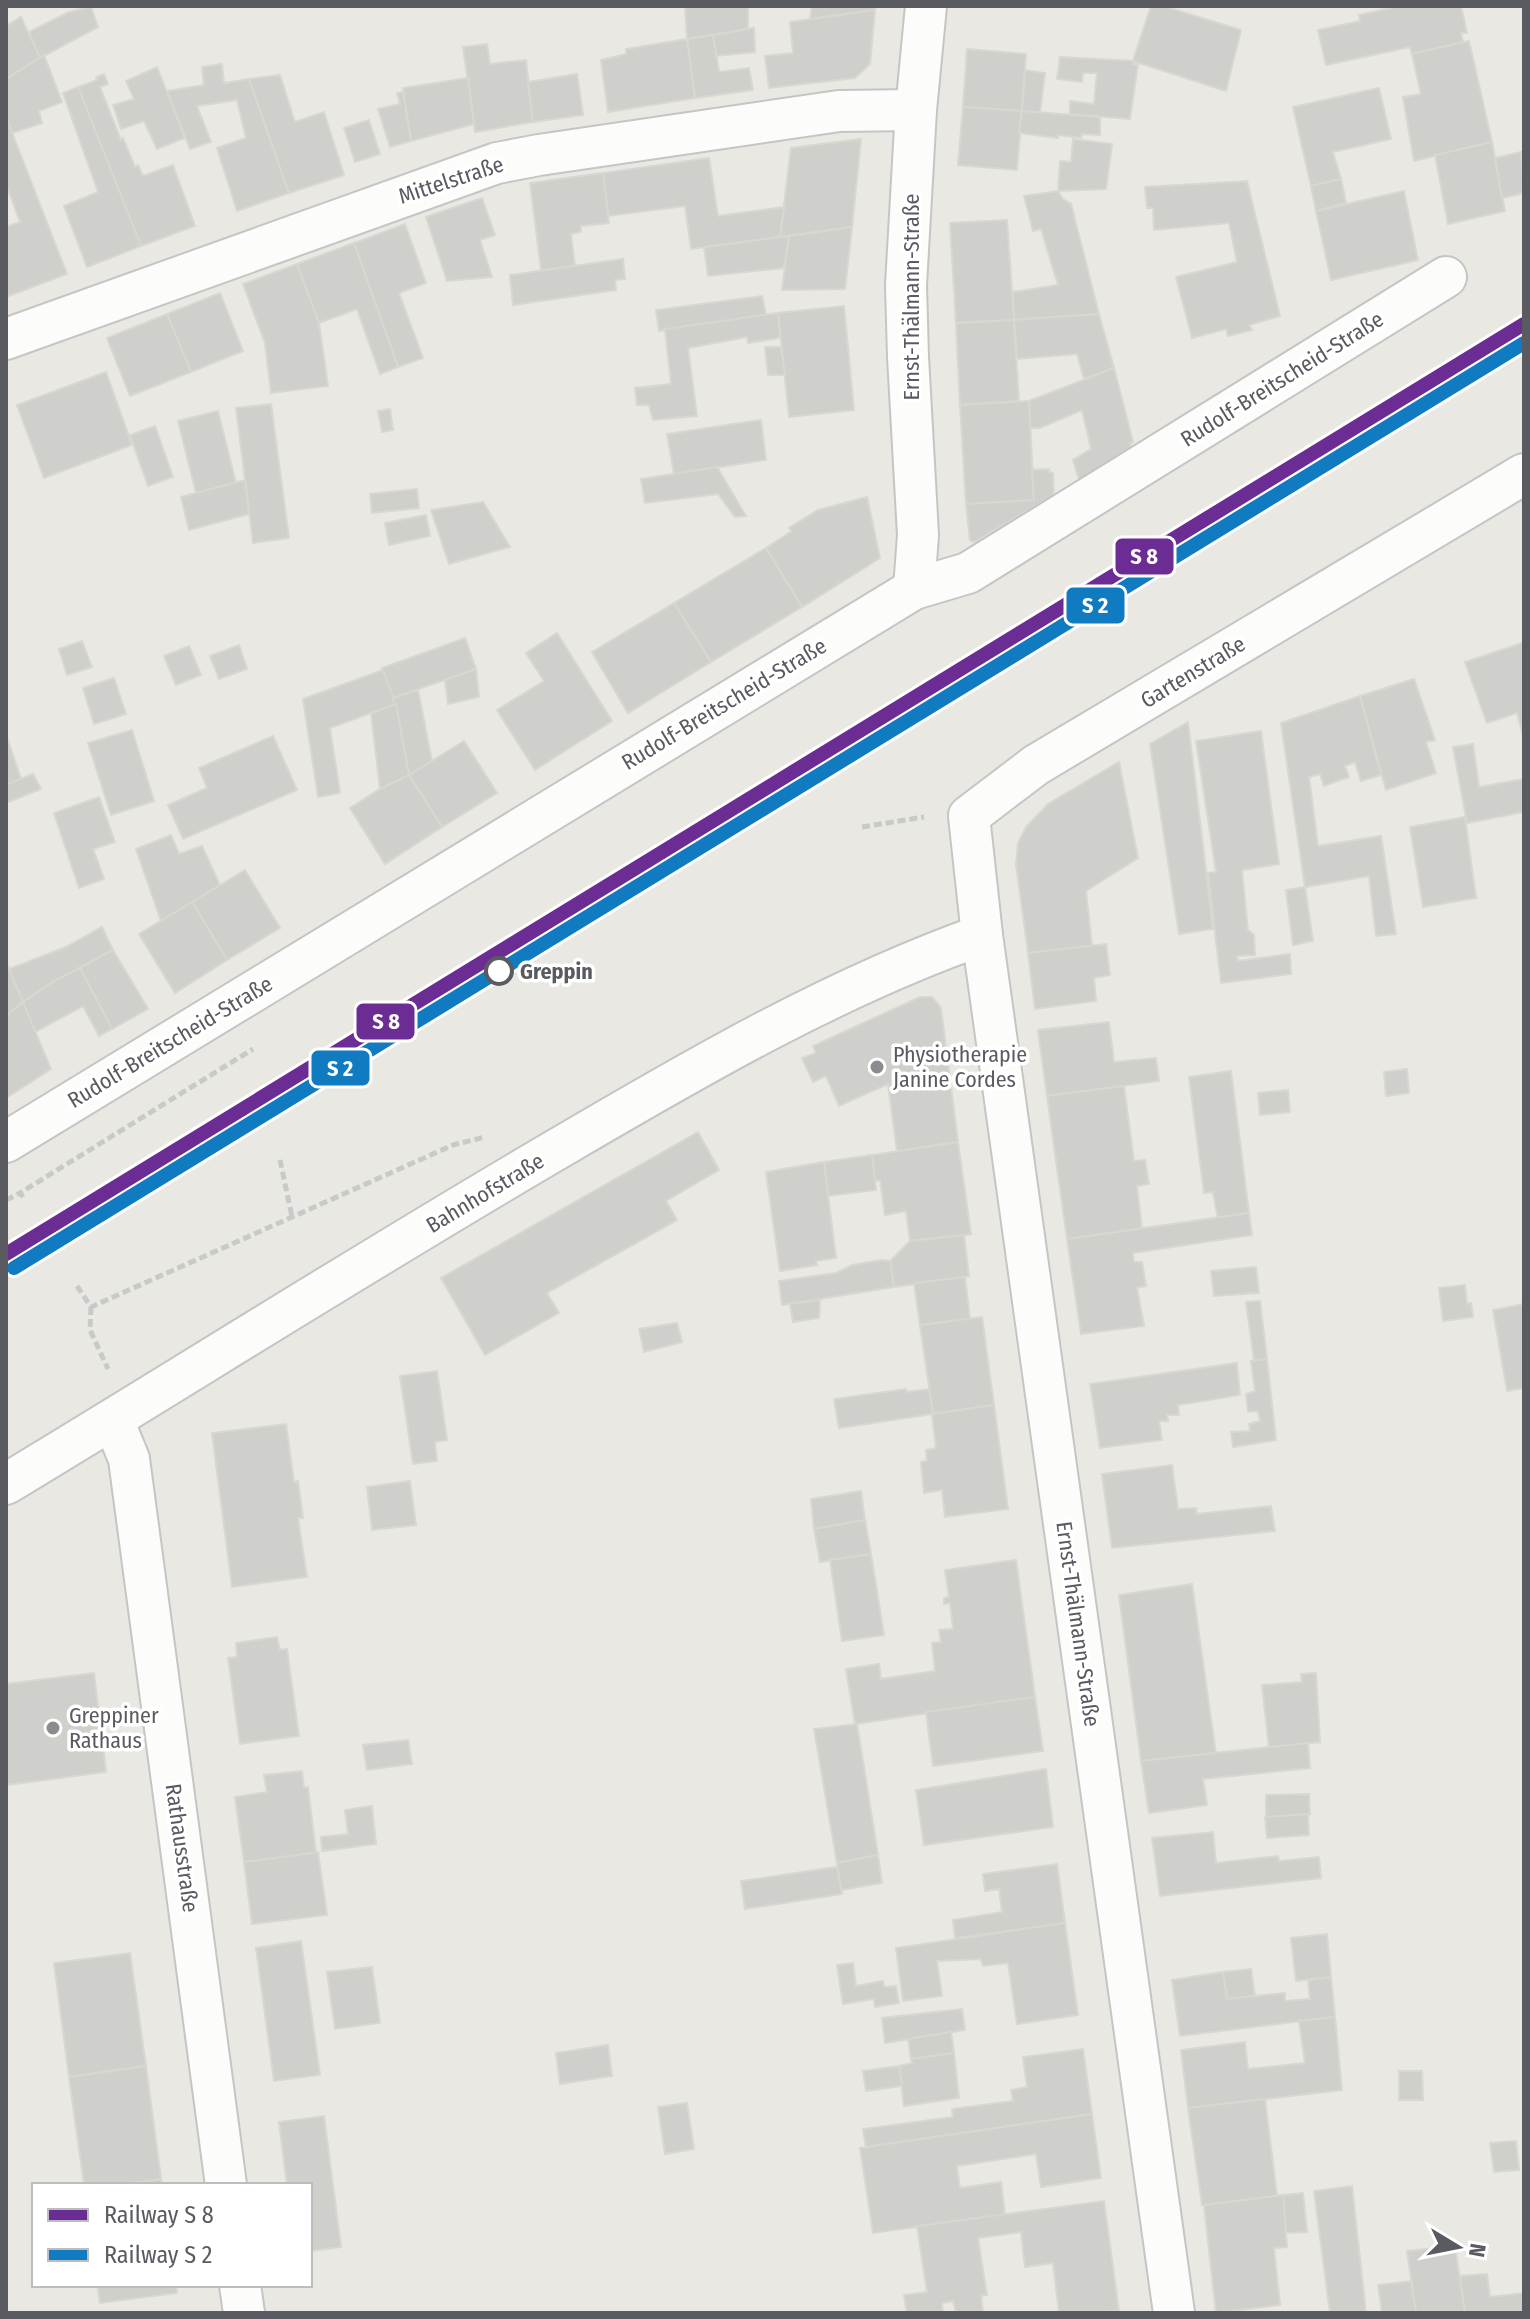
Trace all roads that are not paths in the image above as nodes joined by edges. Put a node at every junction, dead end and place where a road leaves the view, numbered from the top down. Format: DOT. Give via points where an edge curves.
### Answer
graph roads {
  1 [pos="926,6"];
  2 [pos="916,110"];
  3 [pos="1446,277"];
  4 [pos="6,339"];
  5 [pos="1524,474"];
  6 [pos="914,589"];
  7 [pos="982,935"];
  8 [pos="6,1142"];
  9 [pos="113,1420"];
  10 [pos="6,1484"];
  11 [pos="226,2183"];
  12 [pos="240,2287"];
  13 [pos="244,2313"];
  14 [pos="1174,2313"];
  1 -- 2 [label="street, Ernst-Thälmann-Straße"];
  2 -- 4 [label="street, Mittelstraße" via="839,111 497,163"];
  2 -- 6 [label="street, Ernst-Thälmann-Straße" via="906,285 918,535"];
  3 -- 6 [label="street, Rudolf-Breitscheid-Straße" via="968,573"];
  5 -- 7 [label="street, Gartenstraße" via="1036,765 969,816"];
  6 -- 8 [label="street, Rudolf-Breitscheid-Straße"];
  7 -- 9 [label="street, Bahnhofstraße" via="933,952 717,1057"];
  7 -- 14 [label="street, Ernst-Thälmann-Straße"];
  9 -- 10 [label="street, Bahnhofstraße"];
  9 -- 11 [label="street, Rathausstraße" via="129,1459"];
  12 -- 13 [label="street"];
}
